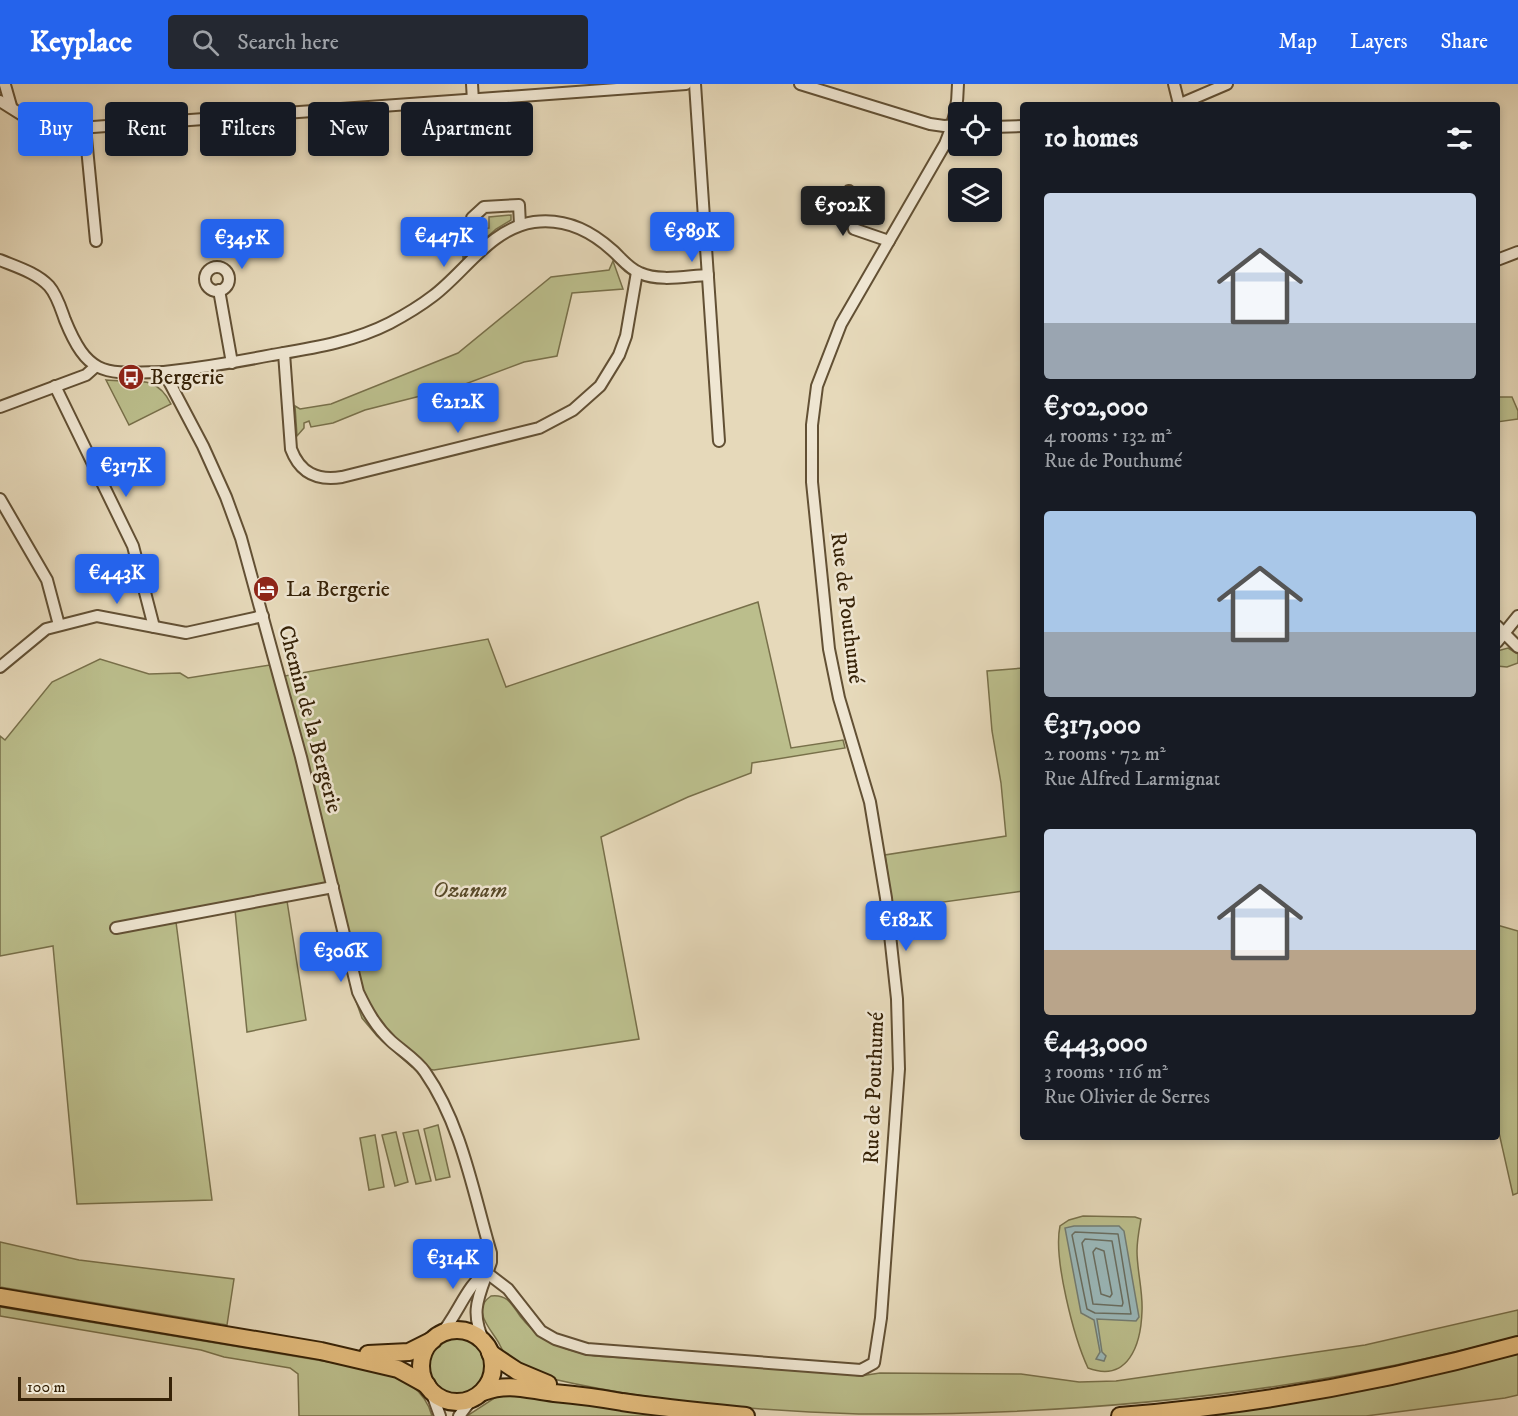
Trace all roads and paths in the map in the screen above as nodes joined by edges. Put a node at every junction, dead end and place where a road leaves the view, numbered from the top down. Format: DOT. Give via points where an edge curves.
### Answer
graph roads {
  1 [pos="472,84"];
  2 [pos="686,84"];
  3 [pos="694,84"];
  4 [pos="800,84"];
  5 [pos="958,84"];
  6 [pos="1174,84"];
  7 [pos="1227,84"];
  8 [pos="5,85"];
  9 [pos="555,89"];
  10 [pos="0,101"];
  11 [pos="473,101"];
  12 [pos="958,102"];
  13 [pos="1177,102"];
  14 [pos="1185,102"];
  15 [pos="11,106"];
  16 [pos="18,111"];
  17 [pos="948,126"];
  18 [pos="1020,126"];
  19 [pos="93,127"];
  20 [pos="1002,127"];
  21 [pos="948,139"];
  22 [pos="87,156"];
  23 [pos="849,191"];
  24 [pos="472,218"];
  25 [pos="520,225"];
  26 [pos="889,240"];
  27 [pos="96,241"];
  28 [pos="1518,252"];
  29 [pos="1500,259"];
  30 [pos="0,260"];
  31 [pos="637,272"];
  32 [pos="708,275"];
  33 [pos="219,291"];
  34 [pos="284,353"];
  35 [pos="232,363"];
  36 [pos="95,367"];
  37 [pos="164,372"];
  38 [pos="54,386"];
  39 [pos="0,407"];
  40 [pos="719,441"];
  41 [pos="0,499"];
  42 [pos="263,616"];
  43 [pos="1518,616"];
  44 [pos="59,625"];
  45 [pos="154,627"];
  46 [pos="1500,633"];
  47 [pos="1500,635"];
  48 [pos="1518,647"];
  49 [pos="0,667"];
  50 [pos="333,887"];
  51 [pos="116,928"];
  52 [pos="487,1273"];
  53 [pos="0,1297"];
  54 [pos="437,1337"];
  55 [pos="1518,1345"];
  56 [pos="488,1348"];
  57 [pos="321,1351"];
  58 [pos="429,1388"];
  59 [pos="568,1392"];
  60 [pos="477,1395"];
  61 [pos="440,1416"];
  62 [pos="459,1416"];
  63 [pos="746,1416"];
  64 [pos="1120,1416"];
  1 -- 11 [label="street"];
  2 -- 9 [label="street"];
  3 -- 32 [label="street"];
  4 -- 17 [label="street" via="930,124"];
  5 -- 12 [label="street, Rue de Pouthumé"];
  6 -- 13 [label="street"];
  7 -- 14 [label="street"];
  8 -- 15 [label="street"];
  9 -- 11 [label="street"];
  10 -- 15 [label="street"];
  11 -- 19 [label="street"];
  15 -- 16 [label="street"];
  18 -- 20 [label="street"];
  21 -- 26 [label="street, Rue de Pouthumé"];
  22 -- 27 [label="street"];
  23 -- 26 [label="street" via="854,229"];
  24 -- 25 [label="street" via="484,207 519,205"];
  25 -- 31 [label="street" via="548,221 579,227 596,236"];
  25 -- 34 [label="street" via="499,236 433,296 390,323 349,340"];
  26 -- 52 [label="street, Rue de Pouthumé" via="836,334 817,386 811,441 829,648 838,698 870,802 897,999 899,1070 881,1318 874,1363 861,1370 587,1349 541,1330 508,1289"];
  28 -- 29 [label="street"];
  30 -- 36 [label="street" via="34,274 50,287 75,344"];
  31 -- 32 [label="street" via="663,278"];
  31 -- 34 [label="street" via="626,336 618,355 600,386 573,410 539,428 342,477 316,477 295,460"];
  32 -- 40 [label="street"];
  33 -- 35 [label="street"];
  34 -- 35 [label="street"];
  35 -- 37 [label="street"];
  36 -- 37 [label="street" via="109,372"];
  36 -- 38 [label="street" via="86,375"];
  37 -- 42 [label="street, Chemin de la Bergerie" via="226,497"];
  38 -- 39 [label="street"];
  38 -- 45 [label="street" via="133,546"];
  41 -- 44 [label="street" via="46,580"];
  42 -- 45 [label="street" via="186,633"];
  42 -- 50 [label="street, Chemin de la Bergerie"];
  43 -- 46 [label="street"];
  44 -- 45 [label="street" via="97,616"];
  44 -- 49 [label="street" via="46,629"];
  47 -- 48 [label="street"];
  50 -- 51 [label="street"];
  50 -- 52 [label="street, Chemin de la Bergerie" via="358,992 369,1017 425,1070 458,1139 491,1253"];
  52 -- 54 [label="street" via="471,1287 452,1322"];
  52 -- 56 [label="street, Chemin de la Bergerie" via="475,1316"];
  53 -- 57 [label="main road"];
  54 -- 56 [label="main road" via="453,1331 467,1332"];
  54 -- 57 [label="main road" via="412,1351 397,1354"];
  54 -- 58 [label="main road" via="422,1361"];
  55 -- 64 [label="main road" via="1321,1389"];
  56 -- 59 [label="main road" via="517,1371"];
  56 -- 60 [label="main road" via="492,1376"];
  57 -- 58 [label="main road" via="398,1369"];
  58 -- 60 [label="main road" via="447,1401 460,1402"];
  58 -- 61 [label="street"];
  59 -- 60 [label="main road" via="511,1385"];
  59 -- 63 [label="main road"];
  60 -- 62 [label="street"];
}
